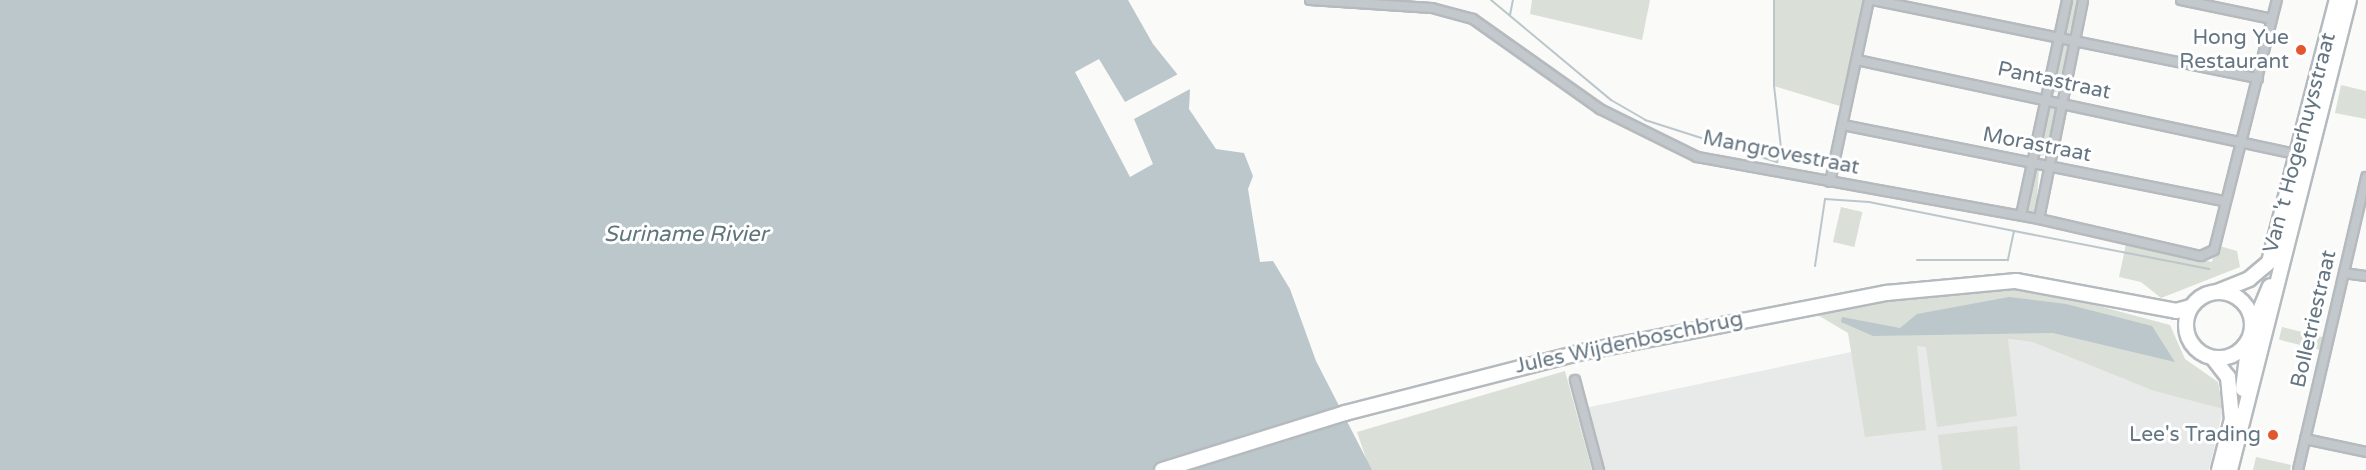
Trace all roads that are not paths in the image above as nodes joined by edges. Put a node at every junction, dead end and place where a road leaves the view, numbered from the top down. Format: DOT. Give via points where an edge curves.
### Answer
graph roads {
  1 [pos="1310,0"];
  2 [pos="1871,0"];
  3 [pos="2067,0"];
  4 [pos="2083,0"];
  5 [pos="2181,0"];
  6 [pos="2277,0"];
  7 [pos="2337,0"];
  8 [pos="2349,0"];
  9 [pos="2272,20"];
  10 [pos="2060,36"];
  11 [pos="2074,39"];
  12 [pos="1857,60"];
  13 [pos="2258,78"];
  14 [pos="2046,96"];
  15 [pos="2062,100"];
  16 [pos="1843,125"];
  17 [pos="2243,139"];
  18 [pos="2297,154"];
  19 [pos="2032,161"];
  20 [pos="2049,165"];
  21 [pos="2366,177"];
  22 [pos="1830,182"];
  23 [pos="2224,201"];
  24 [pos="2021,215"];
  25 [pos="2039,219"];
  26 [pos="2282,260"];
  27 [pos="2344,273"];
  28 [pos="2366,276"];
  29 [pos="2217,292"];
  30 [pos="2105,297"];
  31 [pos="2190,307"];
  32 [pos="2185,326"];
  33 [pos="2250,336"];
  34 [pos="2213,358"];
  35 [pos="1575,380"];
  36 [pos="2240,433"];
  37 [pos="2305,439"];
  38 [pos="2366,452"];
  39 [pos="1162,470"];
  40 [pos="1599,470"];
  41 [pos="2219,470"];
  42 [pos="2230,470"];
  43 [pos="2298,470"];
  1 -- 22 [label="street, Mangrovestraat" via="1432,8 1473,19 1640,132 1697,157"];
  2 -- 10 [label="street"];
  2 -- 12 [label="street"];
  3 -- 10 [label="street"];
  4 -- 11 [label="street"];
  5 -- 9 [label="street"];
  6 -- 9 [label="street"];
  7 -- 18 [label="main road, Van 't Hogerhuysstraat"];
  8 -- 26 [label="main road, Van 't Hogerhuysstraat"];
  9 -- 13 [label="street"];
  10 -- 11 [label="street"];
  10 -- 14 [label="street"];
  11 -- 13 [label="street"];
  11 -- 15 [label="street"];
  12 -- 14 [label="street, Pantastraat"];
  12 -- 16 [label="street"];
  13 -- 17 [label="street"];
  14 -- 15 [label="street, Pantastraat"];
  14 -- 19 [label="street"];
  15 -- 17 [label="street, Pantastraat"];
  15 -- 20 [label="street"];
  16 -- 19 [label="street, Morastraat"];
  16 -- 22 [label="street"];
  17 -- 18 [label="street, Pantastraat"];
  17 -- 23 [label="street"];
  18 -- 29 [label="main road, Van 't Hogerhuysstraat" via="2269,262 2249,279"];
  19 -- 20 [label="street, Morastraat"];
  19 -- 24 [label="street"];
  20 -- 23 [label="street, Morastraat"];
  20 -- 25 [label="street"];
  21 -- 27 [label="street, Bolletriestraat"];
  22 -- 24 [label="street, Mangrovestraat"];
  23 -- 25 [label="street, Mangrovestraat" via="2208,255"];
  24 -- 25 [label="street, Mangrovestraat"];
  26 -- 33 [label="main road, Van 't Hogerhuysstraat"];
  26 -- 36 [label="main road, Van 't Hogerhuysstraat"];
  27 -- 28 [label="street"];
  27 -- 37 [label="street, Bolletriestraat"];
  29 -- 31 [label="main road"];
  29 -- 33 [label="main road" via="2244,303"];
  30 -- 31 [label="main road, Jules Wijdenboschbrug" via="2176,311"];
  30 -- 32 [label="main road, Jules Wijdenboschbrug"];
  30 -- 39 [label="main road, Jules Wijdenboschbrug" via="2016,281 1886,293 1582,351 1345,413"];
  31 -- 32 [label="main road"];
  32 -- 34 [label="main road" via="2192,345"];
  33 -- 34 [label="main road" via="2234,354"];
  33 -- 36 [label="main road, Van 't Hogerhuysstraat"];
  34 -- 41 [label="main road" via="2228,377 2232,419"];
  35 -- 40 [label="street"];
  36 -- 42 [label="main road, Van 't Hogerhuysstraat"];
  37 -- 38 [label="street"];
  37 -- 43 [label="street, Bolletriestraat"];
}
